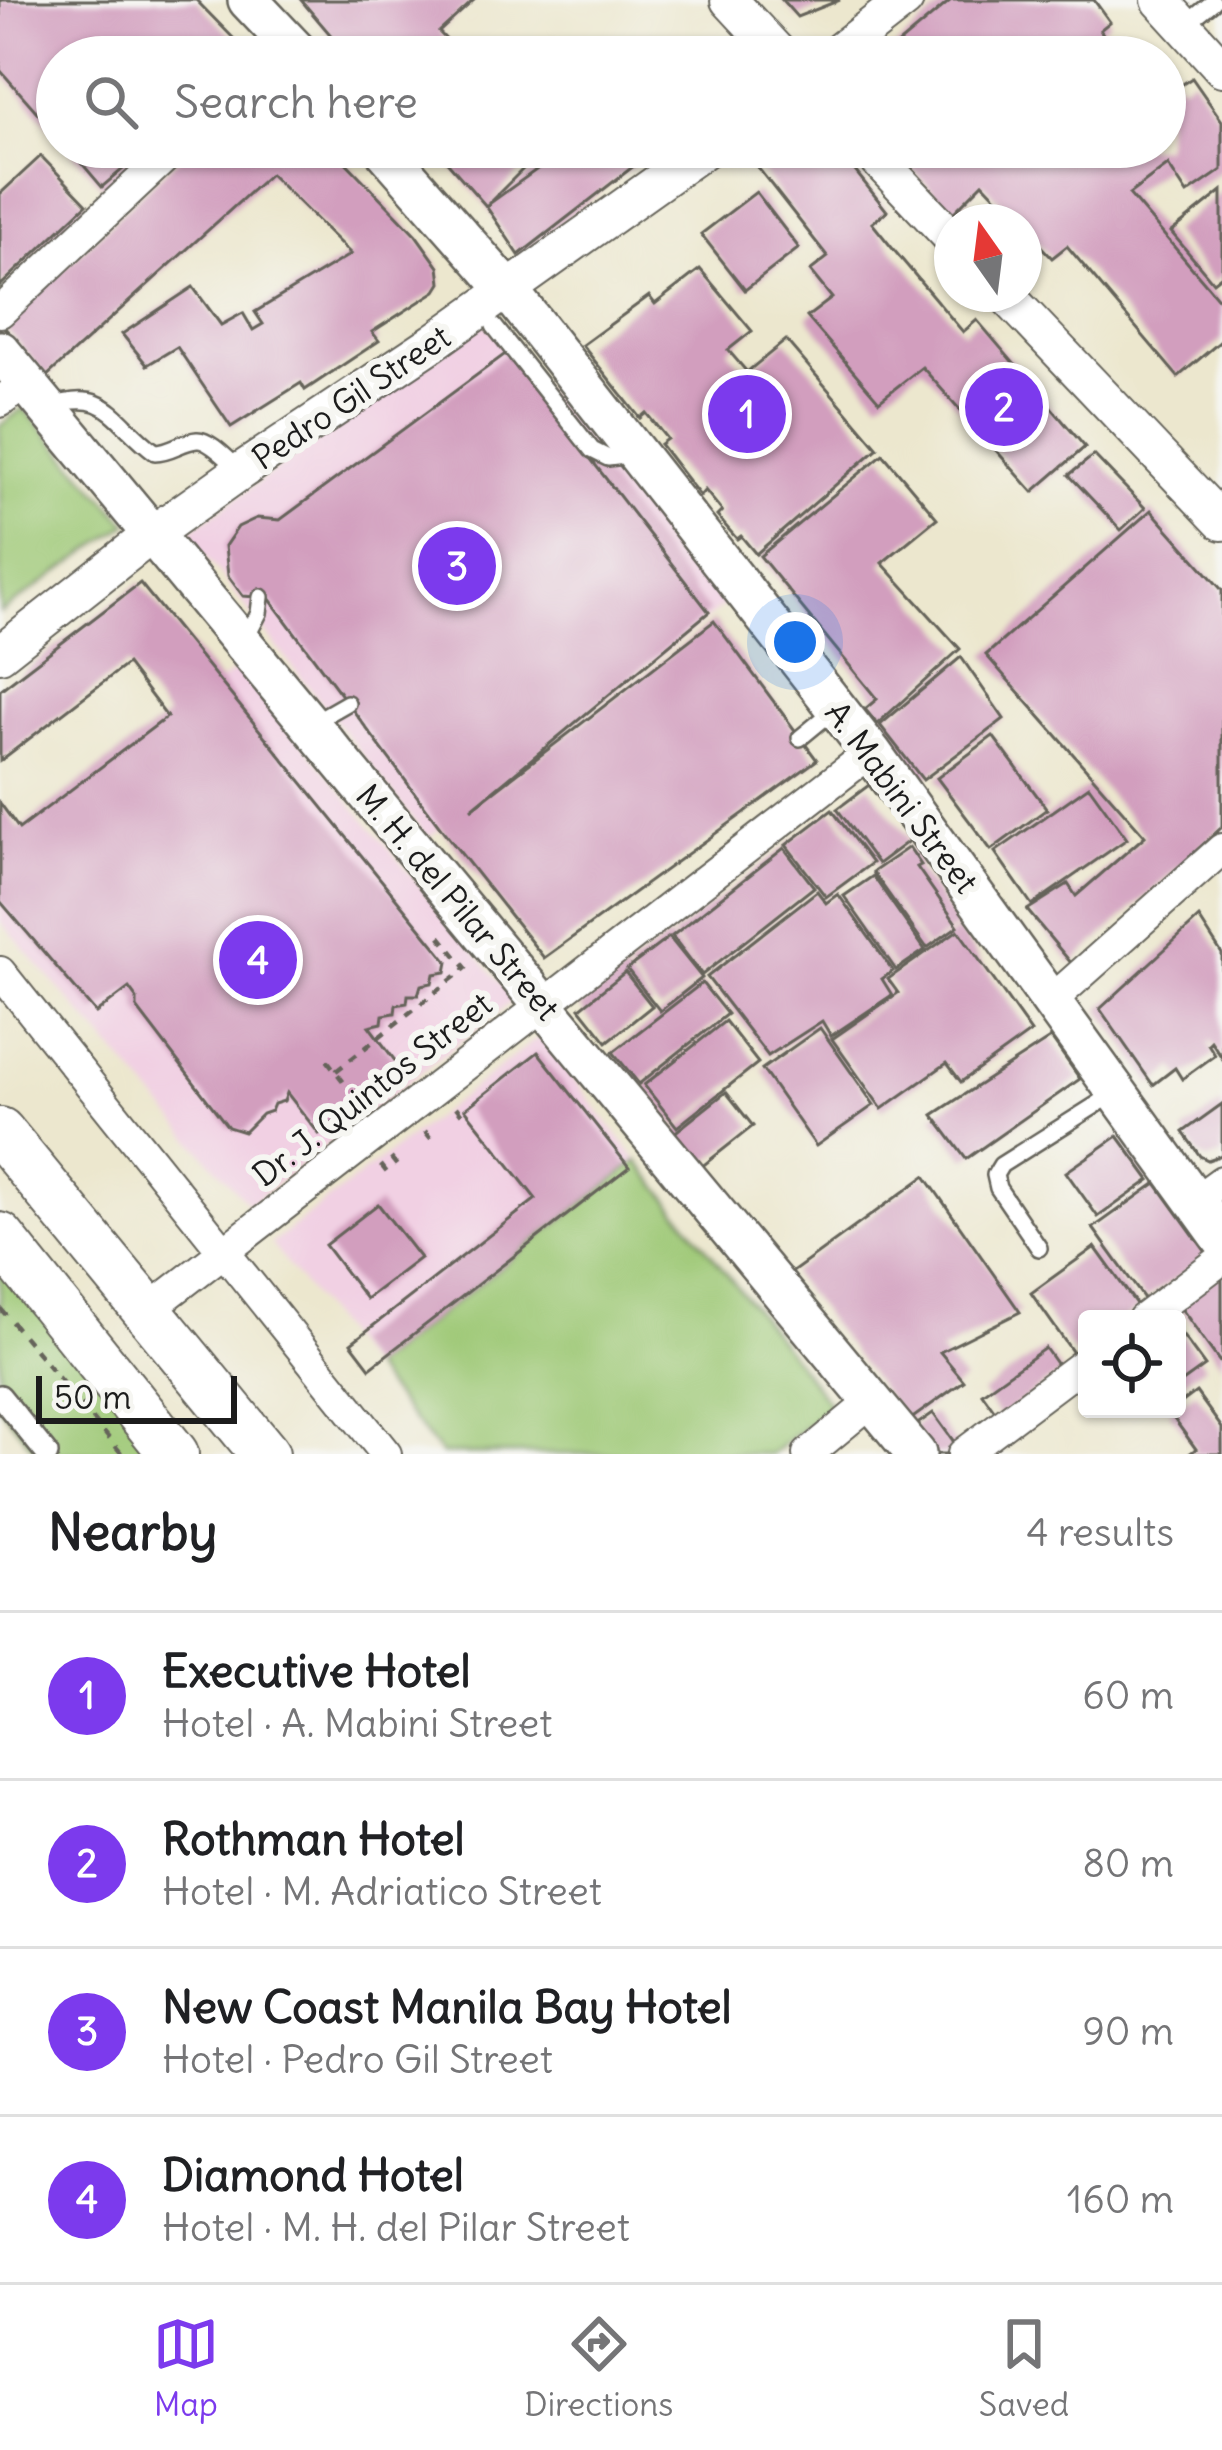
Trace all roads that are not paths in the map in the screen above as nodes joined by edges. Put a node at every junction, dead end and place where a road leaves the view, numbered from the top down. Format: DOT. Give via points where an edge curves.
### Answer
graph roads {
  1 [pos="248,0"];
  2 [pos="729,0"];
  3 [pos="905,0"];
  4 [pos="1213,2"];
  5 [pos="1172,13"];
  6 [pos="276,36"];
  7 [pos="762,36"];
  8 [pos="859,36"];
  9 [pos="1222,68"];
  10 [pos="154,168"];
  11 [pos="398,168"];
  12 [pos="681,168"];
  13 [pos="886,168"];
  14 [pos="934,219"];
  15 [pos="501,308"];
  16 [pos="0,312"];
  17 [pos="1022,312"];
  18 [pos="0,351"];
  19 [pos="24,398"];
  20 [pos="241,471"];
  21 [pos="1222,522"];
  22 [pos="151,535"];
  23 [pos="261,597"];
  24 [pos="243,644"];
  25 [pos="0,654"];
  26 [pos="347,703"];
  27 [pos="836,708"];
  28 [pos="309,724"];
  29 [pos="800,738"];
  30 [pos="871,752"];
  31 [pos="1222,849"];
  32 [pos="0,973"];
  33 [pos="1052,1000"];
  34 [pos="543,1003"];
  35 [pos="1117,1092"];
  36 [pos="0,1132"];
  37 [pos="1209,1191"];
  38 [pos="0,1237"];
  39 [pos="1222,1238"];
  40 [pos="1039,1248"];
  41 [pos="224,1249"];
  42 [pos="1222,1259"];
  43 [pos="1155,1310"];
  44 [pos="147,1311"];
  45 [pos="1078,1368"];
  46 [pos="0,1396"];
  47 [pos="872,1401"];
  48 [pos="47,1454"];
  49 [pos="174,1454"];
  50 [pos="265,1454"];
  51 [pos="386,1454"];
  52 [pos="808,1454"];
  53 [pos="916,1454"];
  54 [pos="963,1454"];
  1 -- 6 [label="main road"];
  2 -- 7 [label="street"];
  3 -- 8 [label="street"];
  4 -- 5 [label="lane"];
  5 -- 9 [label="street"];
  10 -- 16 [label="street"];
  11 -- 15 [label="main road, A. Mabini Street"];
  12 -- 15 [label="street, Pedro Gil Street"];
  13 -- 14 [label="street"];
  15 -- 20 [label="street, Pedro Gil Street"];
  15 -- 27 [label="main road, A. Mabini Street" via="636,454"];
  17 -- 21 [label="street"];
  18 -- 19 [label="main road, M. H. del Pilar Street"];
  19 -- 20 [label="lane" via="99,402 155,452 197,440"];
  19 -- 22 [label="main road, M. H. del Pilar Street"];
  20 -- 22 [label="street, Pedro Gil Street"];
  22 -- 24 [label="main road, M. H. del Pilar Street"];
  22 -- 25 [label="street, Pedro Gil Street"];
  23 -- 24 [label="lane"];
  24 -- 28 [label="main road, M. H. del Pilar Street"];
  26 -- 28 [label="lane"];
  27 -- 29 [label="lane"];
  27 -- 30 [label="main road, A. Mabini Street"];
  28 -- 34 [label="main road, M. H. del Pilar Street"];
  30 -- 33 [label="main road, A. Mabini Street"];
  30 -- 34 [label="street, Dr. J. Quintos Street"];
  31 -- 33 [label="street"];
  32 -- 41 [label="street"];
  33 -- 35 [label="main road, A. Mabini Street"];
  34 -- 41 [label="street, Dr. J. Quintos Street"];
  34 -- 47 [label="main road, M. H. del Pilar Street"];
  35 -- 37 [label="main road, A. Mabini Street"];
  35 -- 40 [label="lane" via="994,1175"];
  36 -- 44 [label="highway"];
  37 -- 39 [label="main road, A. Mabini Street"];
  38 -- 49 [label="highway"];
  41 -- 44 [label="street, Dr. J. Quintos Street"];
  41 -- 51 [label="street"];
  42 -- 43 [label="street"];
  44 -- 50 [label="highway"];
  45 -- 54 [label="street"];
  46 -- 48 [label="street"];
  47 -- 52 [label="street"];
  47 -- 53 [label="main road, M. H. del Pilar Street"];
}
